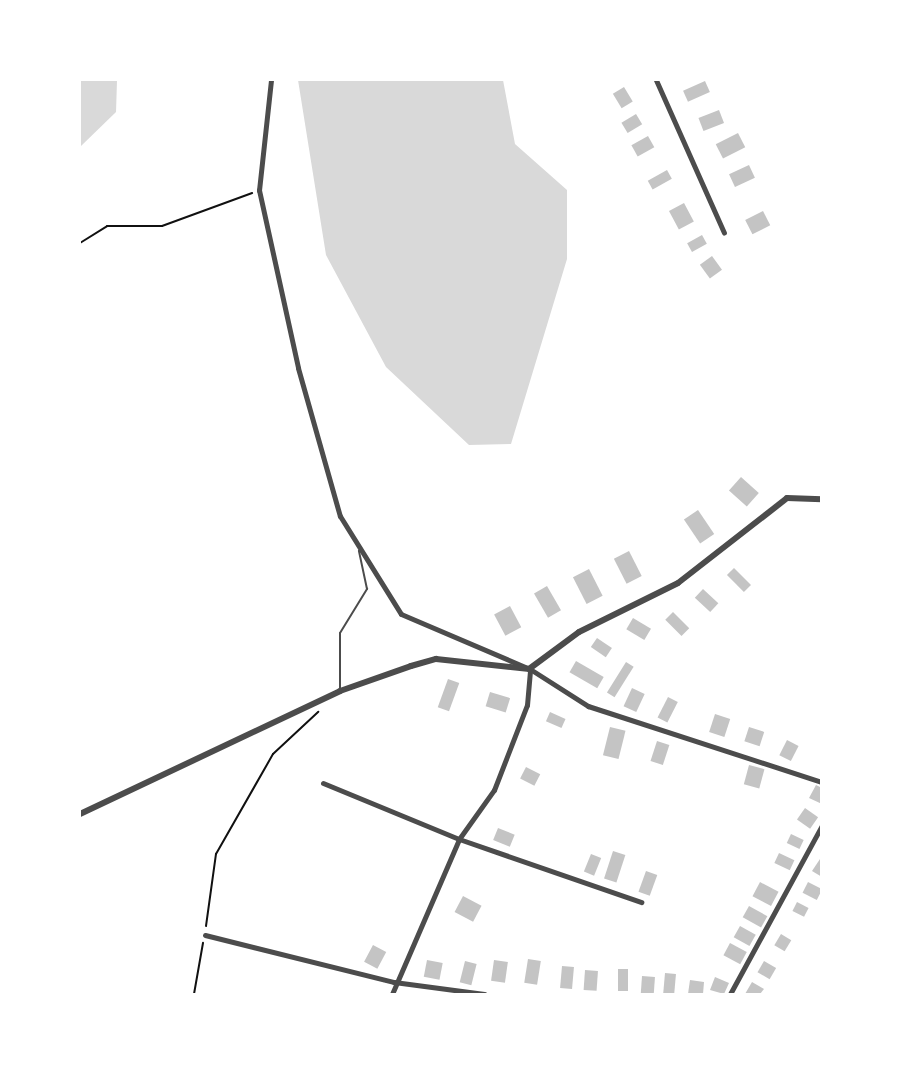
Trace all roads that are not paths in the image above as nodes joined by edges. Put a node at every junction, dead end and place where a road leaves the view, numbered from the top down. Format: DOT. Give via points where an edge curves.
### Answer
graph roads {
  1 [pos="270,80"];
  2 [pos="656,80"];
  3 [pos="724,233"];
  4 [pos="822,499"];
  5 [pos="358,545"];
  6 [pos="529,669"];
  7 [pos="340,692"];
  8 [pos="822,782"];
  9 [pos="323,783"];
  10 [pos="80,814"];
  11 [pos="822,825"];
  12 [pos="459,839"];
  13 [pos="641,902"];
  14 [pos="205,935"];
  15 [pos="394,982"];
  16 [pos="392,994"];
  17 [pos="484,994"];
  18 [pos="730,994"];
  1 -- 5 [label="street" via="259,190 298,368 340,516"];
  2 -- 3 [label="street"];
  4 -- 6 [label="street" via="787,498 678,583 579,632"];
  5 -- 6 [label="street" via="401,614"];
  5 -- 7 [label="lane" via="367,589 340,633"];
  6 -- 7 [label="street" via="436,659"];
  6 -- 8 [label="street" via="588,706"];
  6 -- 12 [label="street" via="527,705 494,790"];
  7 -- 10 [label="street"];
  9 -- 12 [label="street"];
  11 -- 18 [label="street"];
  12 -- 13 [label="street"];
  12 -- 15 [label="street"];
  14 -- 15 [label="street"];
  15 -- 16 [label="street"];
  15 -- 17 [label="street"];
}
